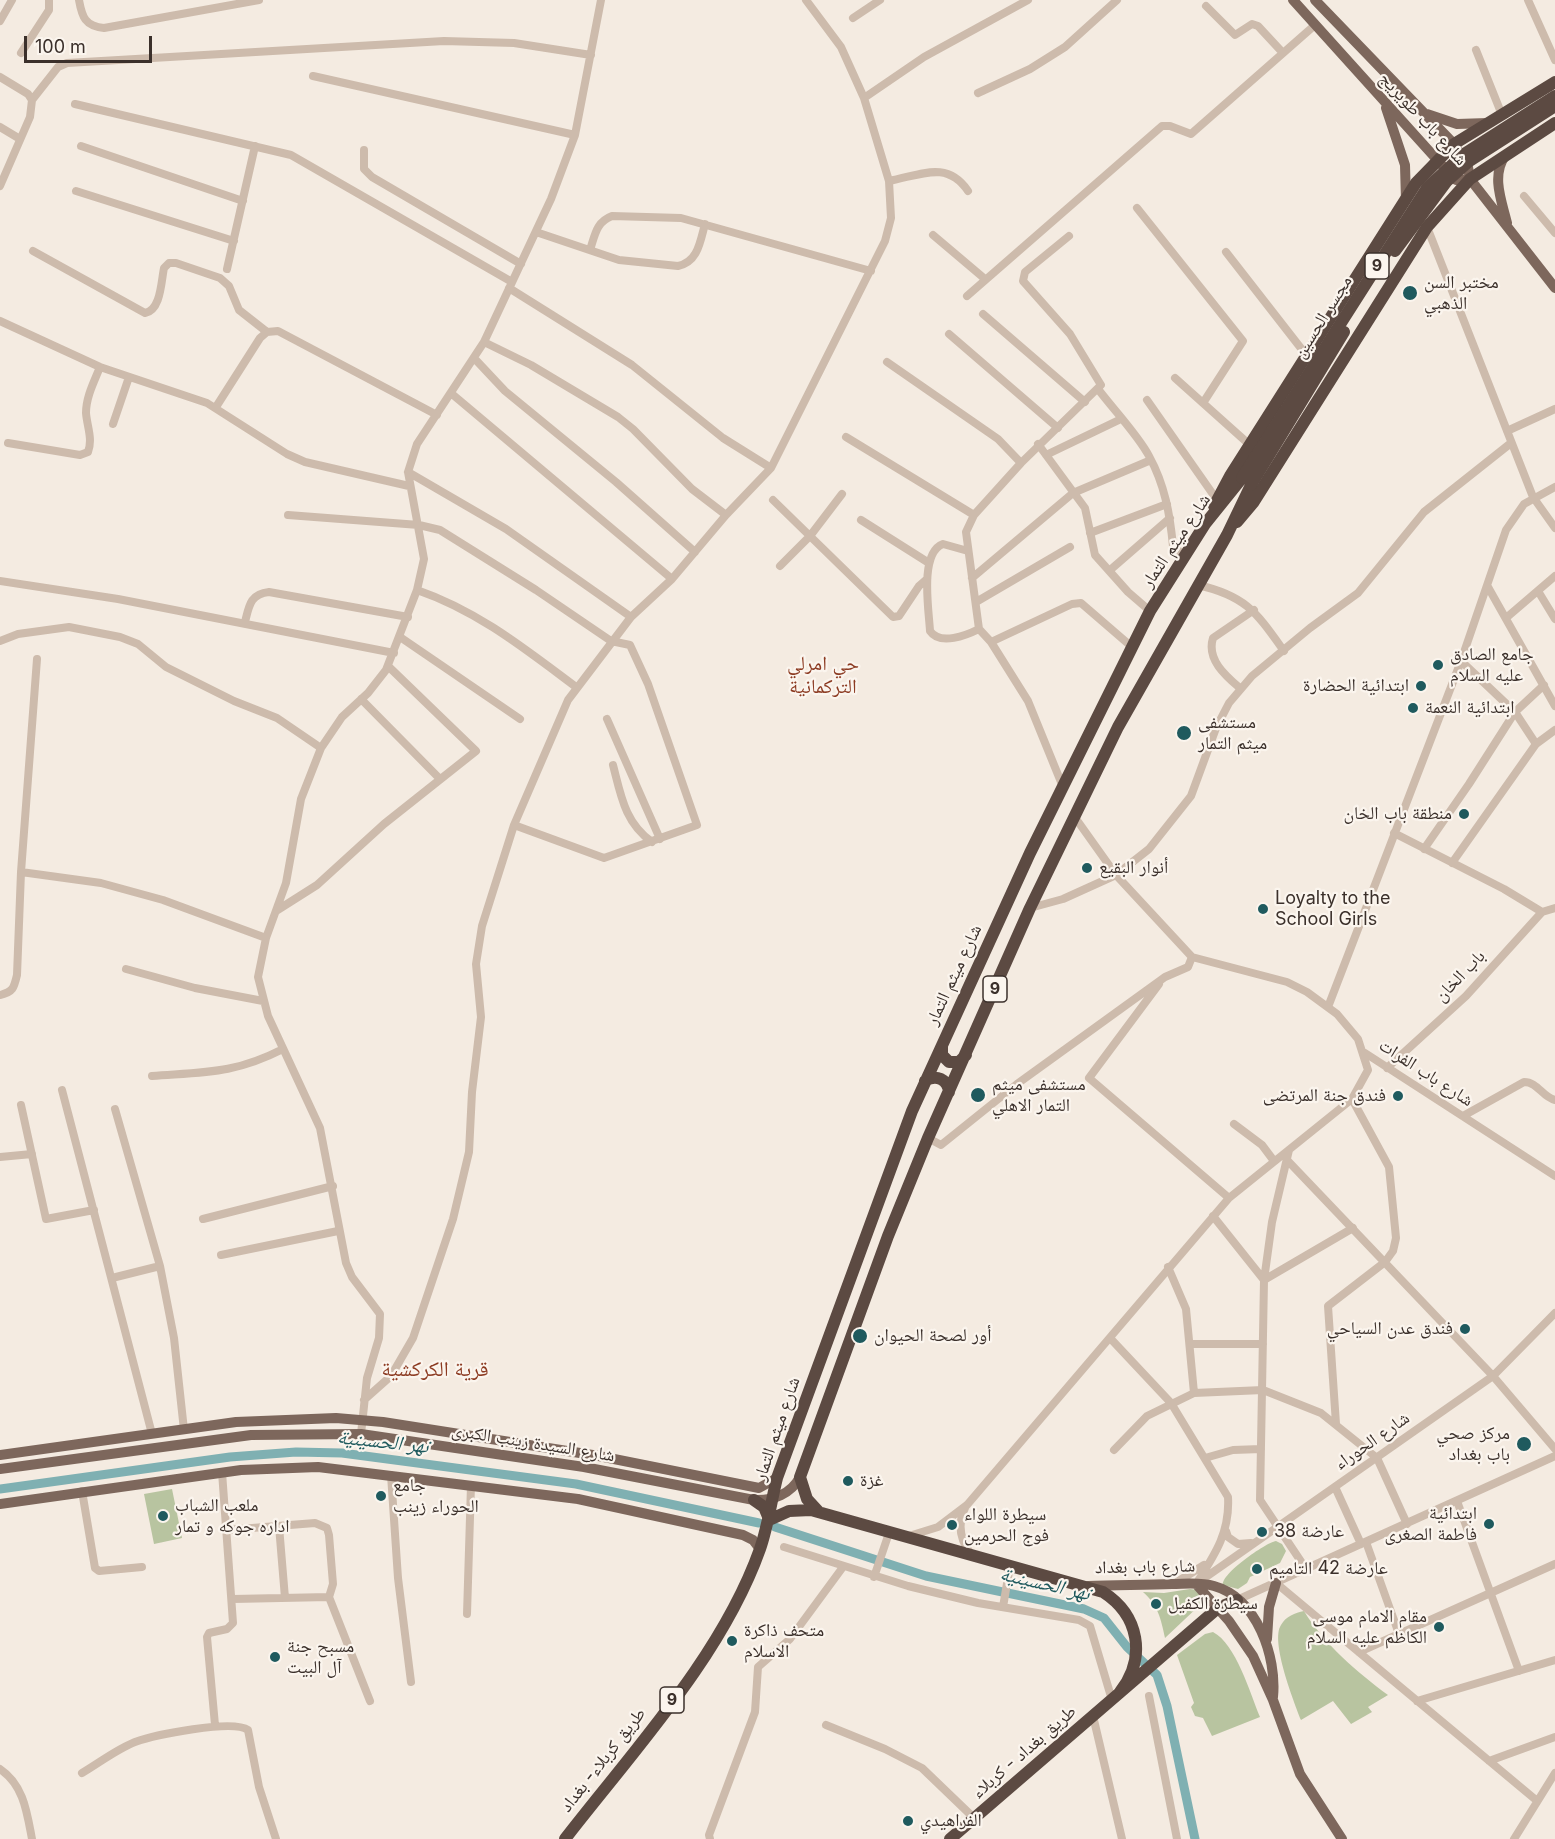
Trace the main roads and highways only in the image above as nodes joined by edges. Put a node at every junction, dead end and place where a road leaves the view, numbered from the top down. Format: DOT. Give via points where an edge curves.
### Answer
graph roads {
  1 [pos="1293,0"];
  2 [pos="1315,0"];
  3 [pos="1555,82"];
  4 [pos="1555,96"];
  5 [pos="1386,105"];
  6 [pos="1555,106"];
  7 [pos="1421,111"];
  8 [pos="1488,123"];
  9 [pos="1555,123"];
  10 [pos="1454,144"];
  11 [pos="1505,156"];
  12 [pos="1436,160"];
  13 [pos="1470,179"];
  14 [pos="1406,200"];
  15 [pos="1509,230"];
  16 [pos="1555,288"];
  17 [pos="1247,482"];
  18 [pos="1205,524"];
  19 [pos="1227,535"];
  20 [pos="1097,717"];
  21 [pos="1118,727"];
  22 [pos="1084,744"];
  23 [pos="1103,757"];
  24 [pos="942,1044"];
  25 [pos="966,1054"];
  26 [pos="925,1081"];
  27 [pos="950,1092"];
  28 [pos="0,1455"];
  29 [pos="0,1469"];
  30 [pos="801,1477"];
  31 [pos="777,1478"];
  32 [pos="756,1494"];
  33 [pos="772,1499"];
  34 [pos="0,1504"];
  35 [pos="818,1511"];
  36 [pos="769,1520"];
  37 [pos="760,1549"];
  38 [pos="1276,1582"];
  39 [pos="1196,1584"];
  40 [pos="1088,1586"];
  41 [pos="1237,1600"];
  42 [pos="1218,1608"];
  43 [pos="1267,1646"];
  44 [pos="1122,1689"];
  45 [pos="1273,1700"];
  46 [pos="564,1839"];
  47 [pos="950,1839"];
  48 [pos="1342,1839"];
  1 -- 5 [label="main road, شارع باب طويريج"];
  2 -- 7 [label="main road, شارع باب طويريج"];
  3 -- 8 [label="highway"];
  4 -- 17 [label="highway, مجسر الحسين / 9, bridge" via="1464,154 1427,188"];
  5 -- 12 [label="main road, شارع باب طويريج"];
  5 -- 14 [label="main road" via="1405,165"];
  6 -- 17 [label="highway, مجسر الحسين / 9, bridge" via="1468,162 1434,195"];
  7 -- 8 [label="main road" via="1449,122"];
  7 -- 10 [label="main road, شارع باب طويريج"];
  8 -- 10 [label="highway"];
  9 -- 11 [label="highway"];
  10 -- 12 [label="highway"];
  10 -- 13 [label="main road, شارع باب طويريج" via="1468,167"];
  11 -- 13 [label="highway"];
  11 -- 15 [label="main road" via="1498,182"];
  12 -- 13 [label="main road, شارع باب طويريج" via="1456,180"];
  12 -- 14 [label="highway"];
  13 -- 15 [label="main road"];
  13 -- 19 [label="highway" via="1427,227 1253,503"];
  14 -- 18 [label="highway"];
  15 -- 16 [label="main road"];
  17 -- 18 [label="highway, شارع ميثم التمار / 9"];
  17 -- 19 [label="highway, شارع ميثم التمار / 9"];
  18 -- 20 [label="highway, شارع ميثم التمار / 9" via="1150,611"];
  19 -- 21 [label="highway, شارع ميثم التمار / 9"];
  20 -- 21 [label="highway" via="1101,729 1113,731"];
  20 -- 22 [label="highway, شارع ميثم التمار / 9"];
  21 -- 23 [label="highway, شارع ميثم التمار / 9"];
  22 -- 23 [label="highway" via="1095,744"];
  22 -- 24 [label="highway, شارع ميثم التمار / 9"];
  23 -- 25 [label="highway, شارع ميثم التمار / 9" via="1030,908"];
  24 -- 25 [label="highway" via="942,1055 949,1062 959,1062"];
  24 -- 26 [label="highway, شارع ميثم التمار / 9"];
  25 -- 27 [label="highway, شارع ميثم التمار / 9"];
  26 -- 27 [label="highway" via="941,1078"];
  26 -- 31 [label="highway, شارع ميثم التمار / 9"];
  27 -- 30 [label="highway, شارع ميثم التمار / 9" via="886,1242"];
  28 -- 32 [label="main road, شارع السيدة زينب الكبرى" via="236,1422 282,1418 362,1420 599,1456"];
  29 -- 32 [label="main road, شارع السيدة زينب الكبرى" via="251,1435 362,1434"];
  30 -- 33 [label="main road"];
  30 -- 35 [label="highway" via="807,1499"];
  31 -- 32 [label="main road"];
  31 -- 33 [label="highway, شارع ميثم التمار / 9"];
  32 -- 33 [label="main road, شارع السيدة زينب الكبرى"];
  32 -- 36 [label="highway"];
  33 -- 36 [label="highway, شارع ميثم التمار / 9"];
  34 -- 37 [label="main road" via="222,1472 308,1467 578,1499 743,1535"];
  35 -- 36 [label="highway" via="796,1510"];
  35 -- 40 [label="highway, شارع باب بغداد" via="888,1539 903,1537"];
  36 -- 37 [label="highway, 9"];
  37 -- 46 [label="highway, طريق كربلاء- بغداد / 9" via="728,1618 704,1655"];
  38 -- 43 [label="main road" via="1267,1620"];
  39 -- 40 [label="main road, شارع باب بغداد"];
  39 -- 41 [label="main road, شارع باب بغداد" via="1218,1587"];
  39 -- 42 [label="main road"];
  40 -- 44 [label="highway" via="1109,1596 1124,1611 1134,1630 1138,1648 1135,1664"];
  41 -- 42 [label="highway, طريق بغداد - كربلاء"];
  41 -- 43 [label="main road" via="1255,1621"];
  42 -- 44 [label="highway, طريق بغداد - كربلاء"];
  42 -- 45 [label="main road" via="1252,1656"];
  43 -- 45 [label="main road" via="1274,1678"];
  44 -- 47 [label="highway, طريق بغداد - كربلاء"];
  45 -- 48 [label="main road" via="1300,1774"];
}
